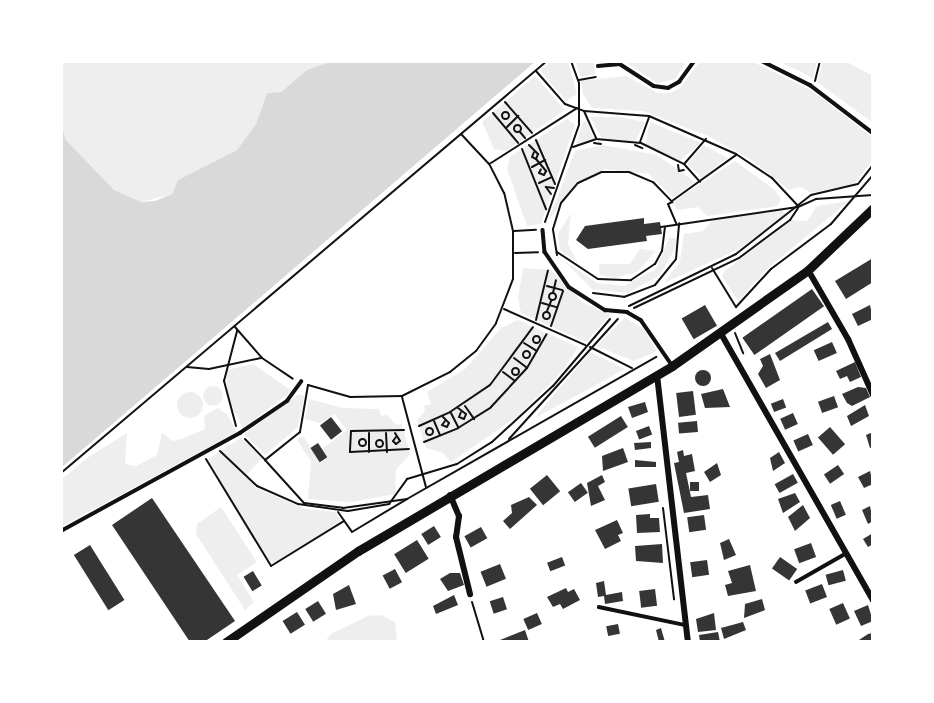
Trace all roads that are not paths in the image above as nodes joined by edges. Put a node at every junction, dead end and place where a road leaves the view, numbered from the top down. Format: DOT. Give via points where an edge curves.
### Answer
graph roads {
  1 [pos="694,61"];
  2 [pos="762,61"];
  3 [pos="598,65"];
  4 [pos="873,133"];
  5 [pos="873,208"];
  6 [pos="543,230"];
  7 [pos="808,270"];
  8 [pos="720,332"];
  9 [pos="672,366"];
  10 [pos="657,375"];
  11 [pos="301,382"];
  12 [pos="873,394"];
  13 [pos="450,495"];
  14 [pos="61,531"];
  15 [pos="847,552"];
  16 [pos="796,582"];
  17 [pos="470,594"];
  18 [pos="873,600"];
  19 [pos="599,607"];
  20 [pos="685,625"];
  21 [pos="226,642"];
  22 [pos="688,642"];
  1 -- 3 [label="lane" via="679,82 668,88 654,86 620,64"];
  2 -- 4 [label="lane" via="813,88"];
  5 -- 7 [label="main road"];
  6 -- 9 [label="lane" via="545,252 569,286 597,306 641,320"];
  7 -- 8 [label="main road"];
  7 -- 12 [label="street"];
  8 -- 9 [label="main road"];
  8 -- 15 [label="street"];
  9 -- 10 [label="main road"];
  10 -- 13 [label="main road"];
  10 -- 20 [label="street"];
  11 -- 14 [label="lane" via="287,401 240,433"];
  13 -- 17 [label="street" via="459,516 456,537"];
  13 -- 21 [label="main road" via="283,598"];
  15 -- 16 [label="lane"];
  15 -- 18 [label="street"];
  19 -- 20 [label="lane"];
  20 -- 22 [label="street"];
}
